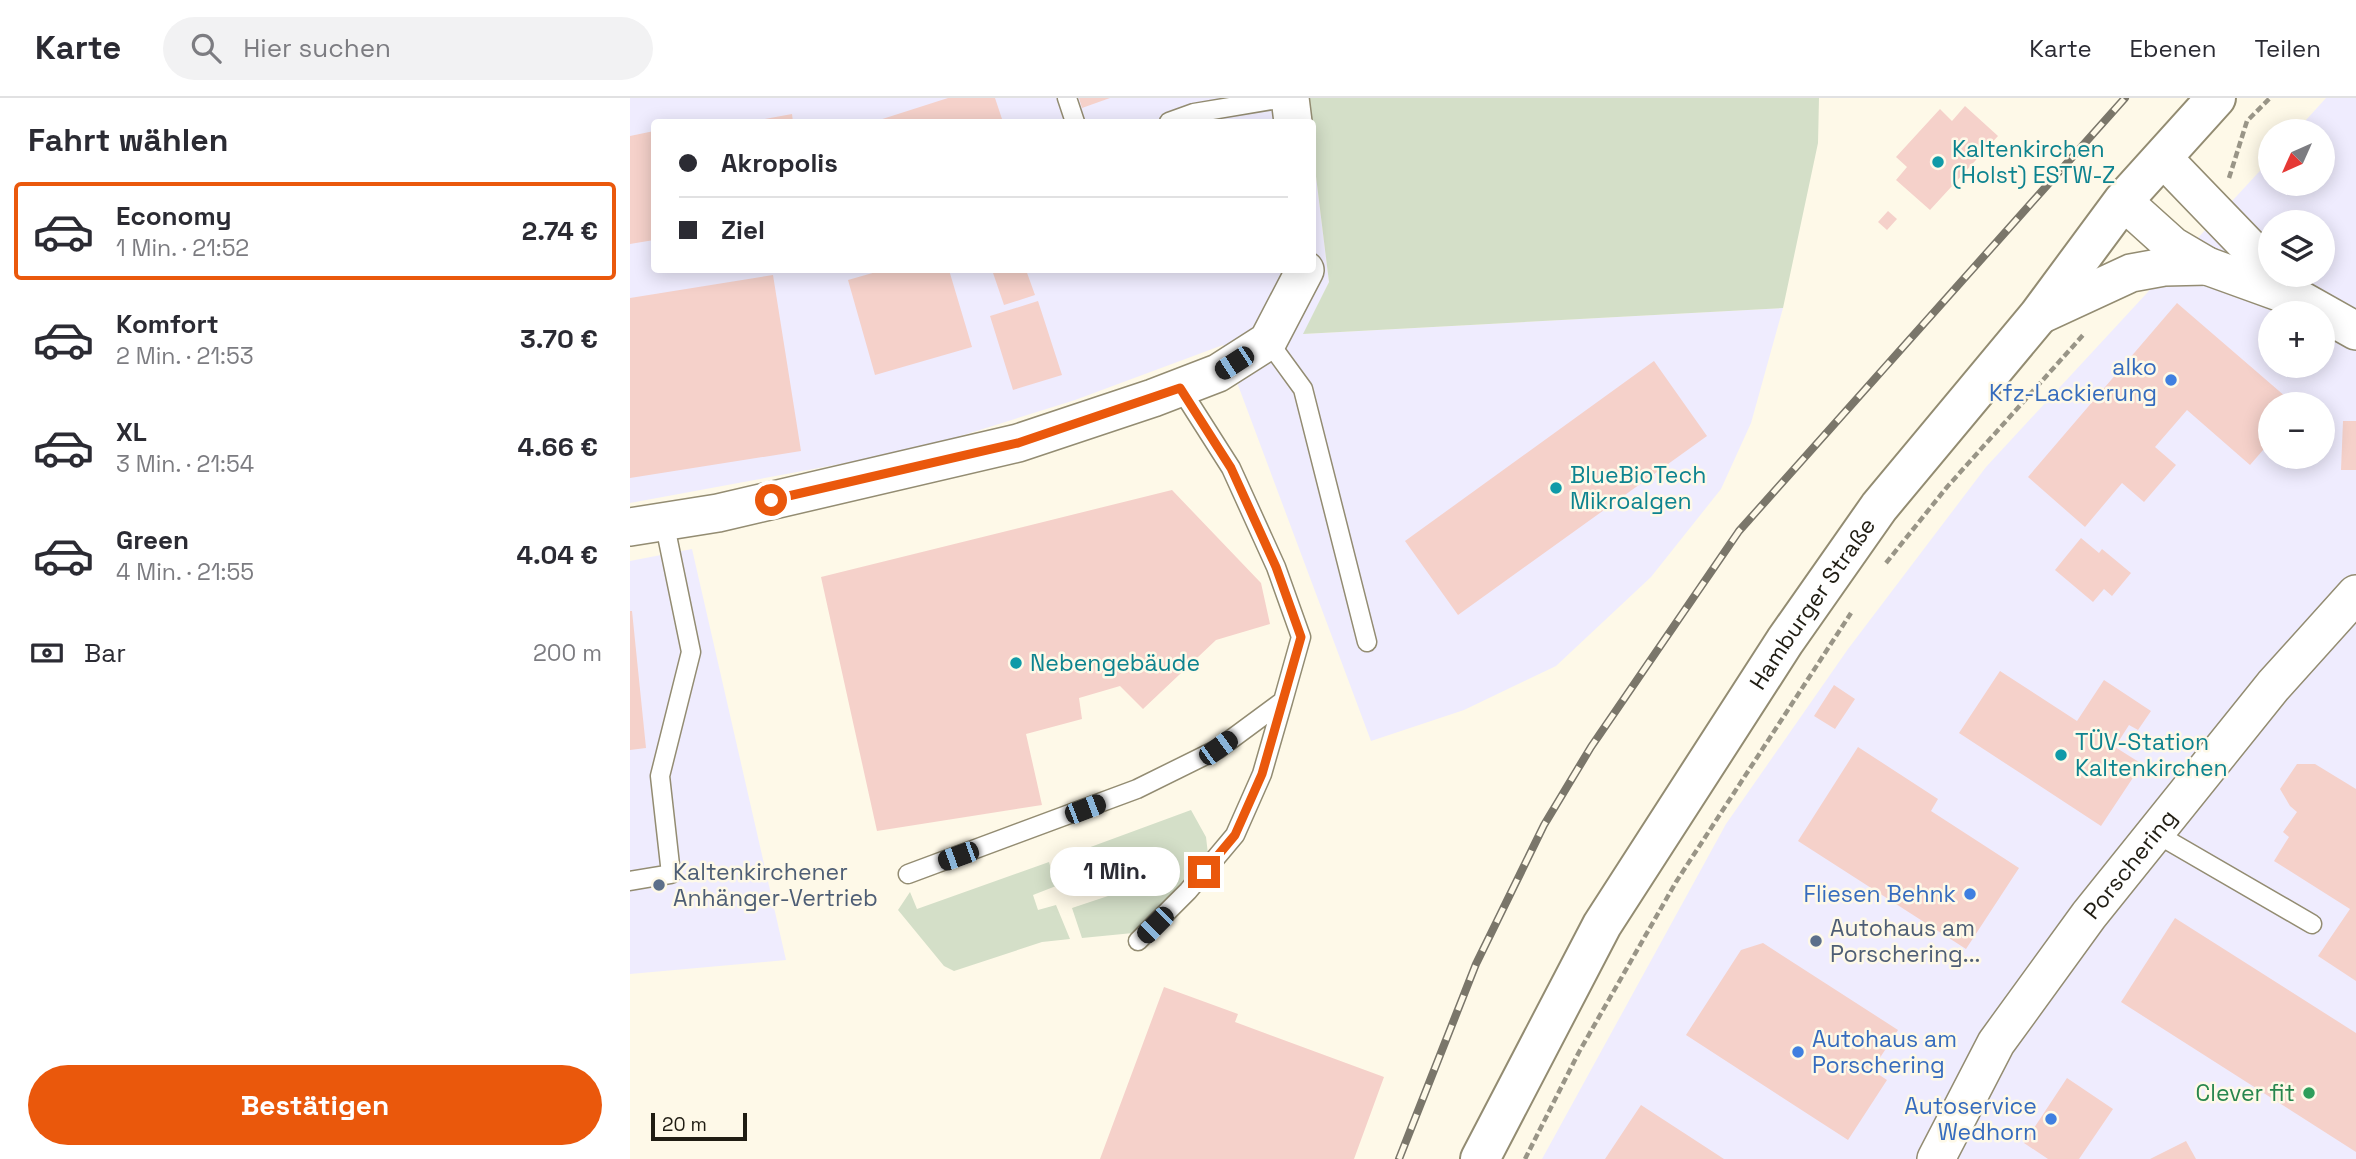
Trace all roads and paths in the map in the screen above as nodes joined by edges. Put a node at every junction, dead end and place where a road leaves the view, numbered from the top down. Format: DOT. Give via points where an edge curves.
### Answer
graph roads {
  1 [pos="1067,98"];
  2 [pos="1284,98"];
  3 [pos="1290,98"];
  4 [pos="2216,98"];
  5 [pos="1074,119"];
  6 [pos="1177,119"];
  7 [pos="1293,119"];
  8 [pos="2163,158"];
  9 [pos="2123,201"];
  10 [pos="2258,257"];
  11 [pos="2207,267"];
  12 [pos="1303,273"];
  13 [pos="2258,280"];
  14 [pos="2288,287"];
  15 [pos="2038,316"];
  16 [pos="2090,328"];
  17 [pos="2356,331"];
  18 [pos="1268,341"];
  19 [pos="1180,388"];
  20 [pos="647,524"];
  21 [pos="1881,569"];
  22 [pos="2356,594"];
  23 [pos="1852,612"];
  24 [pos="1367,642"];
  25 [pos="1283,701"];
  26 [pos="2155,833"];
  27 [pos="908,874"];
  28 [pos="630,881"];
  29 [pos="2312,925"];
  30 [pos="1138,941"];
  31 [pos="1480,1159"];
  32 [pos="1525,1159"];
  33 [pos="1936,1159"];
  1 -- 5 [label="lane"];
  2 -- 6 [label="lane"];
  3 -- 7 [label="street"];
  4 -- 8 [label="main road, Hamburger Straße"];
  8 -- 9 [label="main road, Hamburger Straße"];
  8 -- 10 [label="street"];
  9 -- 11 [label="street" via="2173,246"];
  9 -- 15 [label="main road, Hamburger Straße"];
  11 -- 13 [label="street"];
  11 -- 15 [label="street" via="2131,273"];
  12 -- 18 [label="street"];
  14 -- 17 [label="street"];
  15 -- 31 [label="main road, Hamburger Straße" via="1879,507 1785,641 1602,925"];
  16 -- 21 [label="path" via="1947,487"];
  18 -- 19 [label="street" via="1218,373"];
  18 -- 24 [label="lane" via="1303,389"];
  19 -- 20 [label="street" via="1018,443 718,513"];
  19 -- 25 [label="lane" via="1231,468 1276,567 1301,637"];
  20 -- 28 [label="lane" via="691,652 660,776 671,874"];
  22 -- 26 [label="street, Porschering" via="2273,686"];
  23 -- 32 [label="path" via="1676,882 1579,1052"];
  25 -- 27 [label="lane" via="1218,748 1137,789"];
  25 -- 30 [label="lane" via="1262,774 1235,835"];
  26 -- 29 [label="lane"];
  26 -- 33 [label="street, Porschering" via="1996,1043"];
}
